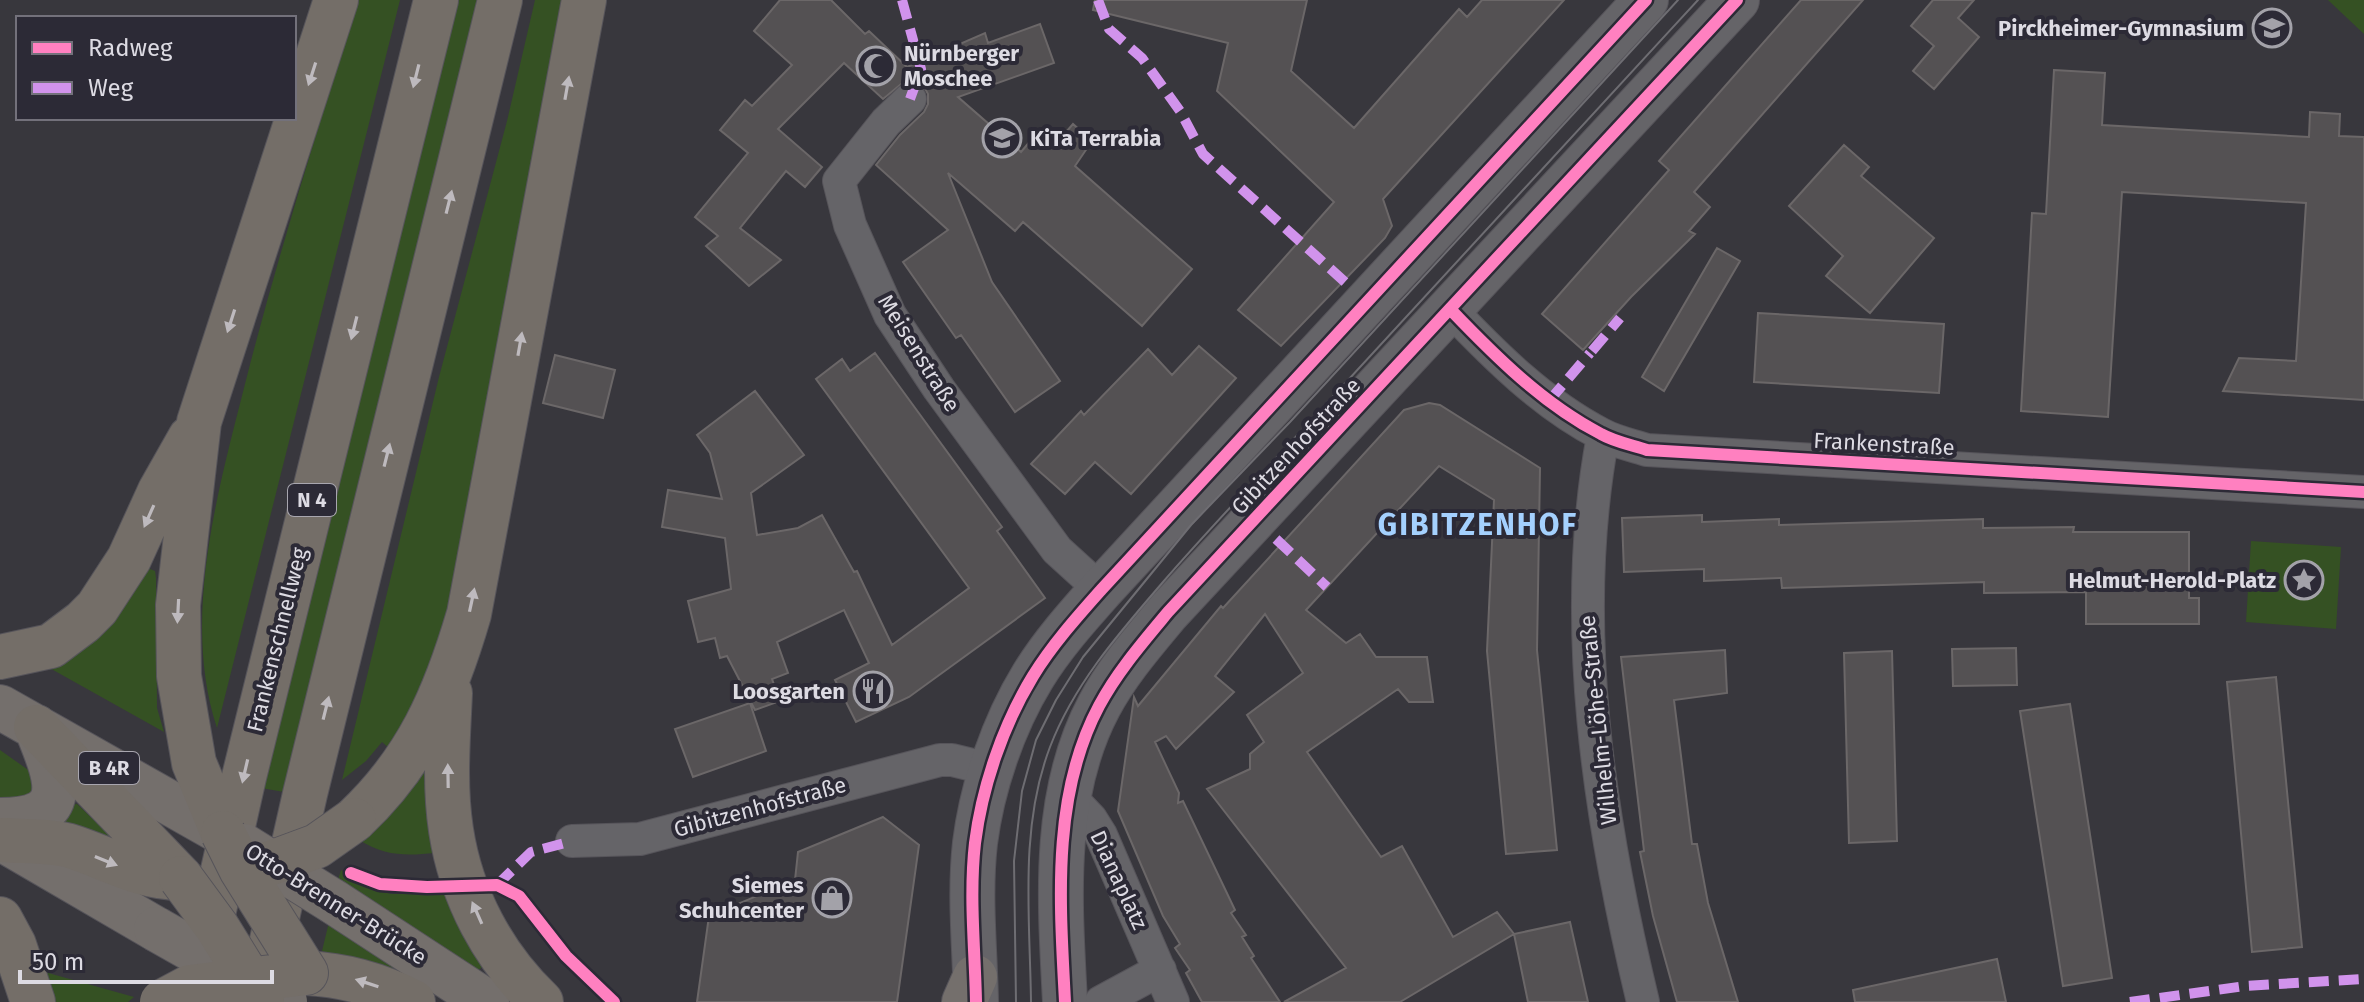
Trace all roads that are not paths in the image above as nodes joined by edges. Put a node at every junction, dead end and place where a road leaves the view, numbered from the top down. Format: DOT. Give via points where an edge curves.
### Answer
graph roads {
  1 [pos="336,0"];
  2 [pos="436,0"];
  3 [pos="500,0"];
  4 [pos="584,0"];
  5 [pos="1646,0"];
  6 [pos="1737,0"];
  7 [pos="910,99"];
  8 [pos="1450,309"];
  9 [pos="199,422"];
  10 [pos="1603,436"];
  11 [pos="2364,492"];
  12 [pos="1101,590"];
  13 [pos="0,657"];
  14 [pos="451,675"];
  15 [pos="18,717"];
  16 [pos="993,770"];
  17 [pos="1080,807"];
  18 [pos="1,833"];
  19 [pos="572,841"];
  20 [pos="245,855"];
  21 [pos="173,874"];
  22 [pos="0,919"];
  23 [pos="1160,970"];
  24 [pos="309,988"];
  25 [pos="256,994"];
  26 [pos="972,994"];
  27 [pos="33,1002"];
  28 [pos="162,1002"];
  29 [pos="194,1002"];
  30 [pos="413,1002"];
  31 [pos="487,1002"];
  32 [pos="541,1002"];
  33 [pos="1065,1002"];
  34 [pos="1101,1002"];
  35 [pos="1173,1002"];
  36 [pos="1643,1002"];
  1 -- 9 [label="highway, one-way"];
  2 -- 29 [label="highway, Frankenschnellweg / N 4, one-way" via="244,777"];
  25 -- 3 [label="highway, one-way"];
  14 -- 4 [label="highway, one-way" via="480,562"];
  5 -- 12 [label="main road, Gibitzenhofstraße"];
  6 -- 8 [label="main road, Gibitzenhofstraße"];
  7 -- 12 [label="street, Meisenstraße" via="839,181 850,225 890,315 939,389 1057,550"];
  8 -- 10 [label="street, Frankenstraße" via="1549,401"];
  8 -- 17 [label="main road, Gibitzenhofstraße" via="1133,654 1088,731"];
  9 -- 13 [label="highway, one-way" via="129,559 97,608 51,646"];
  9 -- 20 [label="highway, one-way" via="177,635 183,708 194,763"];
  10 -- 11 [label="street, Frankenstraße" via="1658,451"];
  10 -- 36 [label="street, Wilhelm-Löhe-Straße" via="1595,477 1587,614 1611,844"];
  12 -- 16 [label="main road, Gibitzenhofstraße" via="1031,678"];
  14 -- 20 [label="highway, bridge" via="408,758 354,820 317,846"];
  32 -- 14 [label="highway, one-way" via="508,969 487,933 456,854 447,767"];
  15 -- 18 [label="main road" via="55,786 45,811"];
  15 -- 20 [label="main road, Otto-Brenner-Brücke / B 4R" via="182,809"];
  15 -- 21 [label="highway"];
  16 -- 19 [label="street, Gibitzenhofstraße" via="940,760 640,839"];
  16 -- 26 [label="main road, Gibitzenhofstraße" via="975,852"];
  17 -- 23 [label="street, Dianaplatz" via="1109,849"];
  17 -- 33 [label="main road, Gibitzenhofstraße" via="1062,882"];
  18 -- 21 [label="highway, one-way" via="70,846 135,872"];
  18 -- 25 [label="main road, bridge"];
  20 -- 21 [label="highway"];
  20 -- 24 [label="highway, bridge"];
  20 -- 31 [label="main road, Otto-Brenner-Brücke / B 4R, bridge" via="334,902"];
  21 -- 25 [label="highway, bridge" via="217,927"];
  22 -- 27 [label="highway"];
  23 -- 34 [label="street"];
  23 -- 35 [label="street, Dianaplatz"];
  24 -- 25 [label="highway, bridge"];
  30 -- 24 [label="highway, one-way" via="355,979"];
  25 -- 28 [label="highway, bridge" via="190,987"];
}
